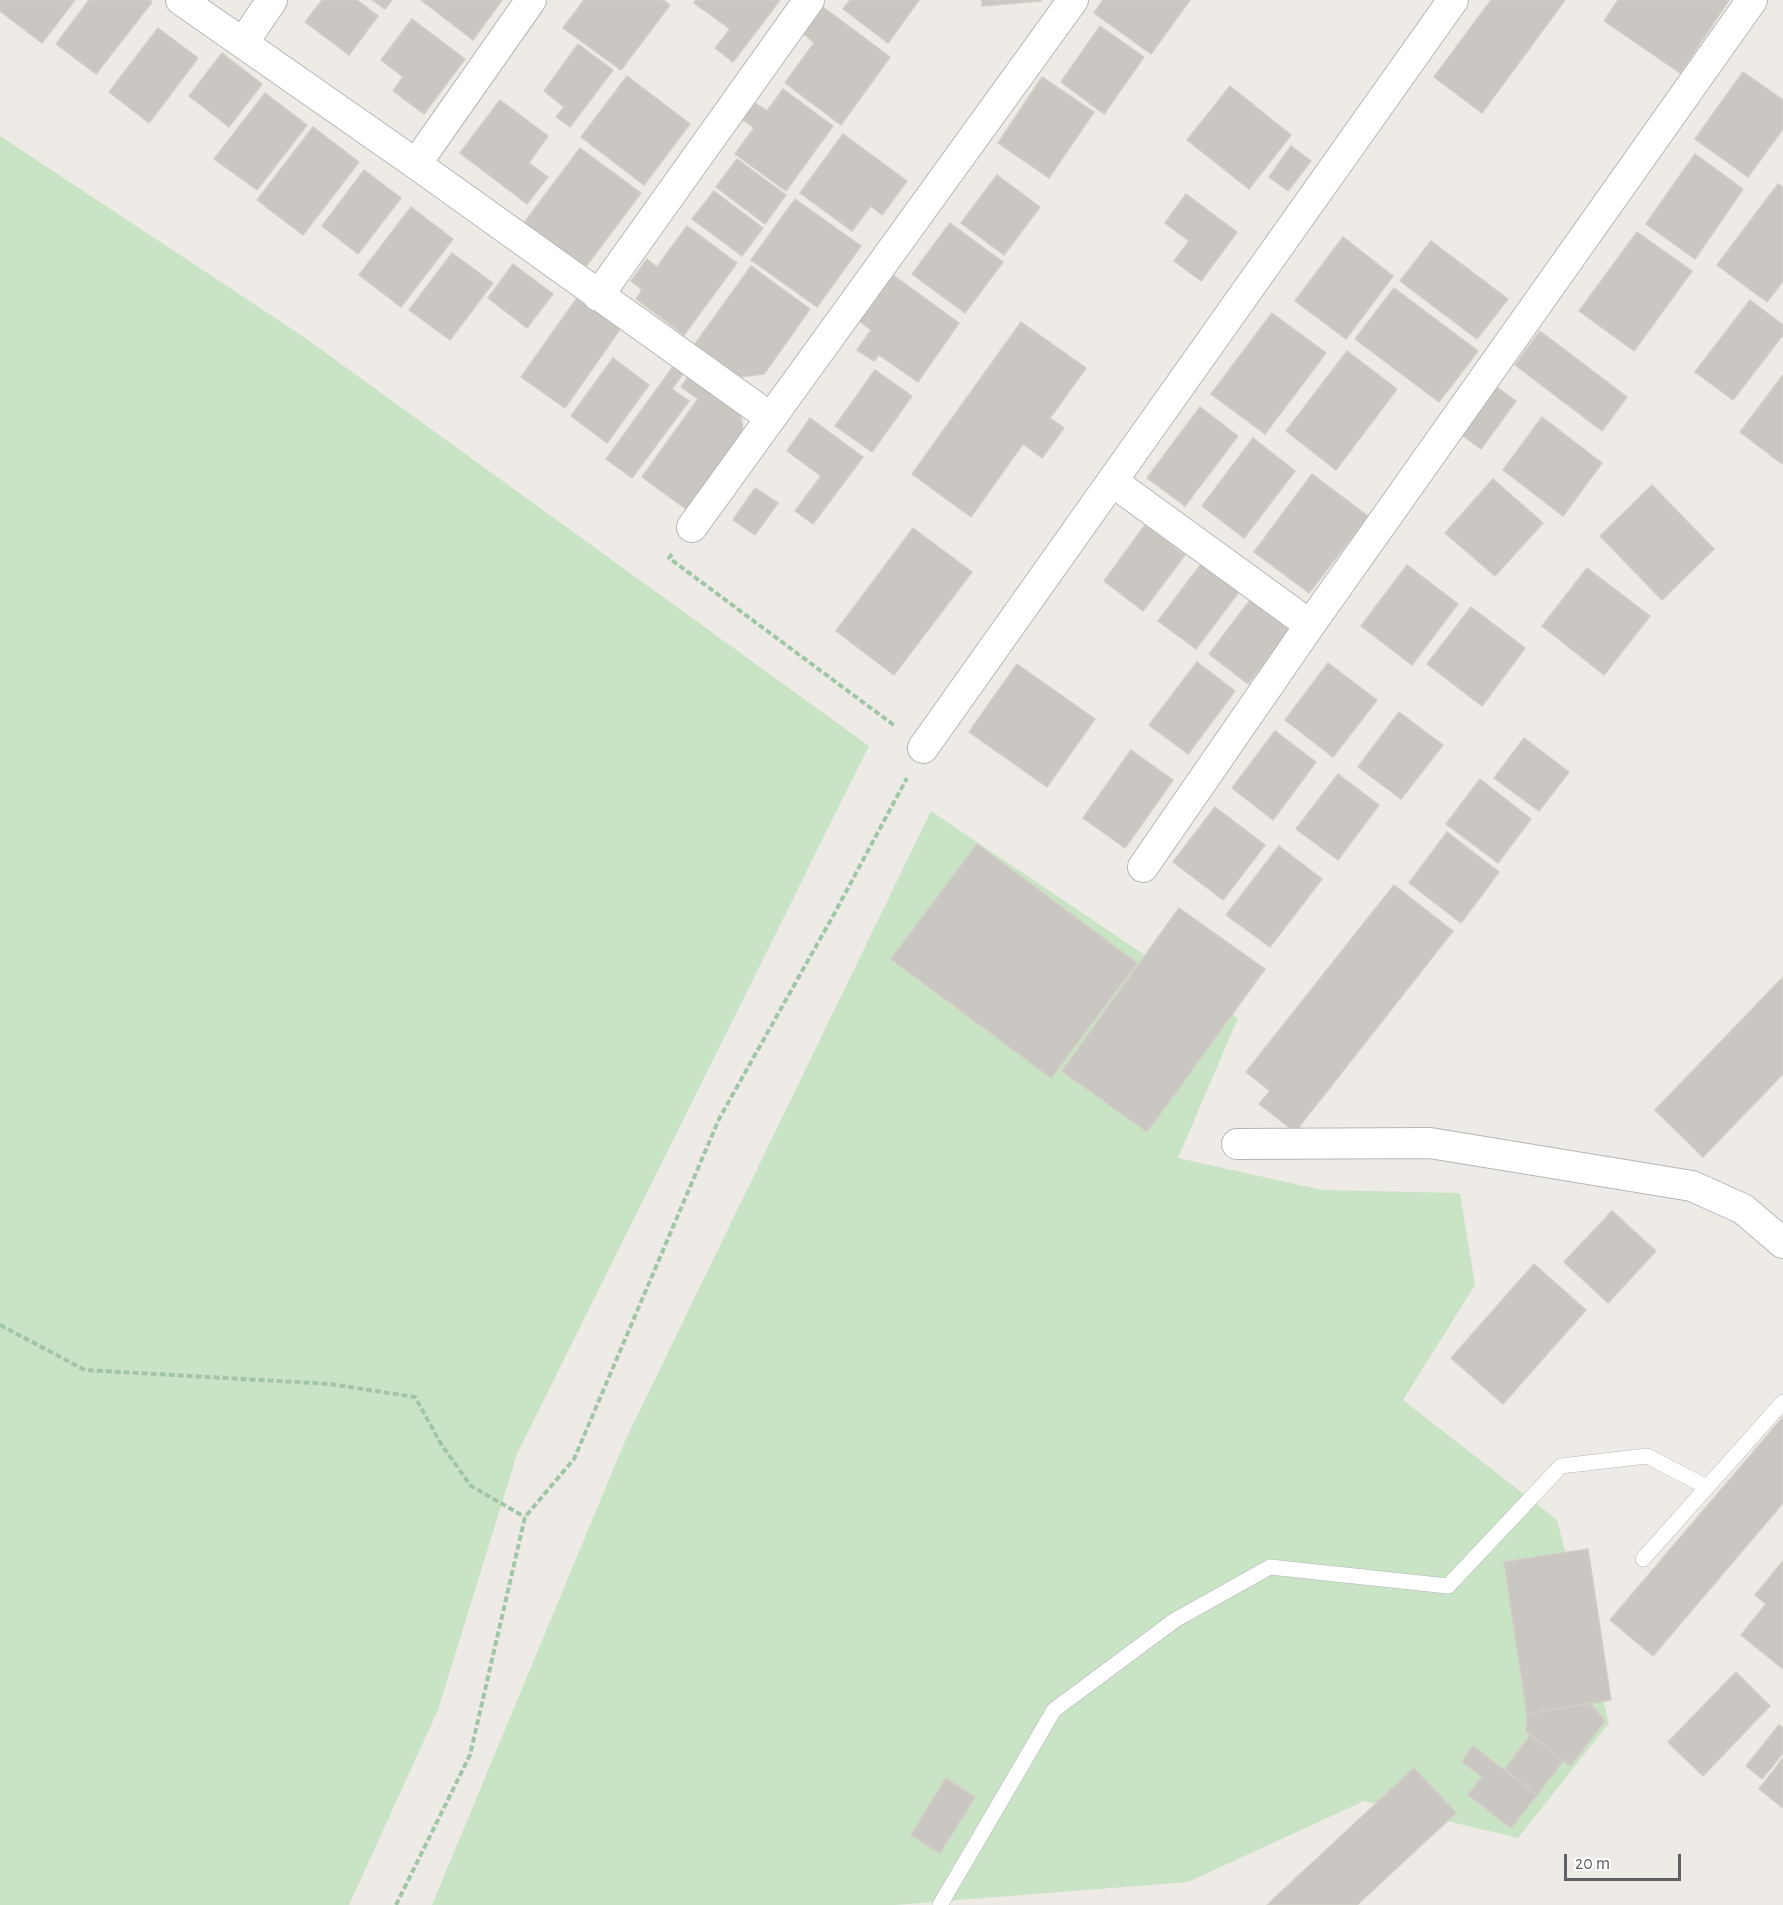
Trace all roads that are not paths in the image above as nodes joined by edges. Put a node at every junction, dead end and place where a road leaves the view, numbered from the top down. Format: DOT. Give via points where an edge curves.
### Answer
graph roads {
  1 [pos="181,0"];
  2 [pos="272,0"];
  3 [pos="531,0"];
  4 [pos="809,0"];
  5 [pos="1073,0"];
  6 [pos="1453,0"];
  7 [pos="1752,0"];
  8 [pos="243,43"];
  9 [pos="416,164"];
  10 [pos="598,296"];
  11 [pos="771,418"];
  12 [pos="1113,482"];
  13 [pos="692,527"];
  14 [pos="1310,625"];
  15 [pos="924,748"];
  16 [pos="1143,867"];
  17 [pos="1237,1144"];
  18 [pos="1783,1243"];
  19 [pos="1783,1402"];
  20 [pos="1707,1488"];
  21 [pos="1643,1559"];
  22 [pos="940,1905"];
  1 -- 8 [label="street"];
  2 -- 8 [label="street"];
  3 -- 9 [label="street"];
  4 -- 10 [label="street"];
  5 -- 11 [label="street"];
  6 -- 12 [label="street"];
  7 -- 14 [label="street"];
  8 -- 9 [label="street"];
  9 -- 10 [label="street"];
  10 -- 11 [label="street"];
  11 -- 13 [label="street"];
  12 -- 14 [label="street"];
  12 -- 15 [label="street"];
  14 -- 16 [label="street"];
  17 -- 18 [label="street" via="1430,1143 1692,1186 1743,1209"];
  19 -- 20 [label="lane"];
  20 -- 21 [label="lane"];
  20 -- 22 [label="lane" via="1647,1455 1561,1466 1448,1586 1270,1567 1175,1620 1054,1710"];
}
